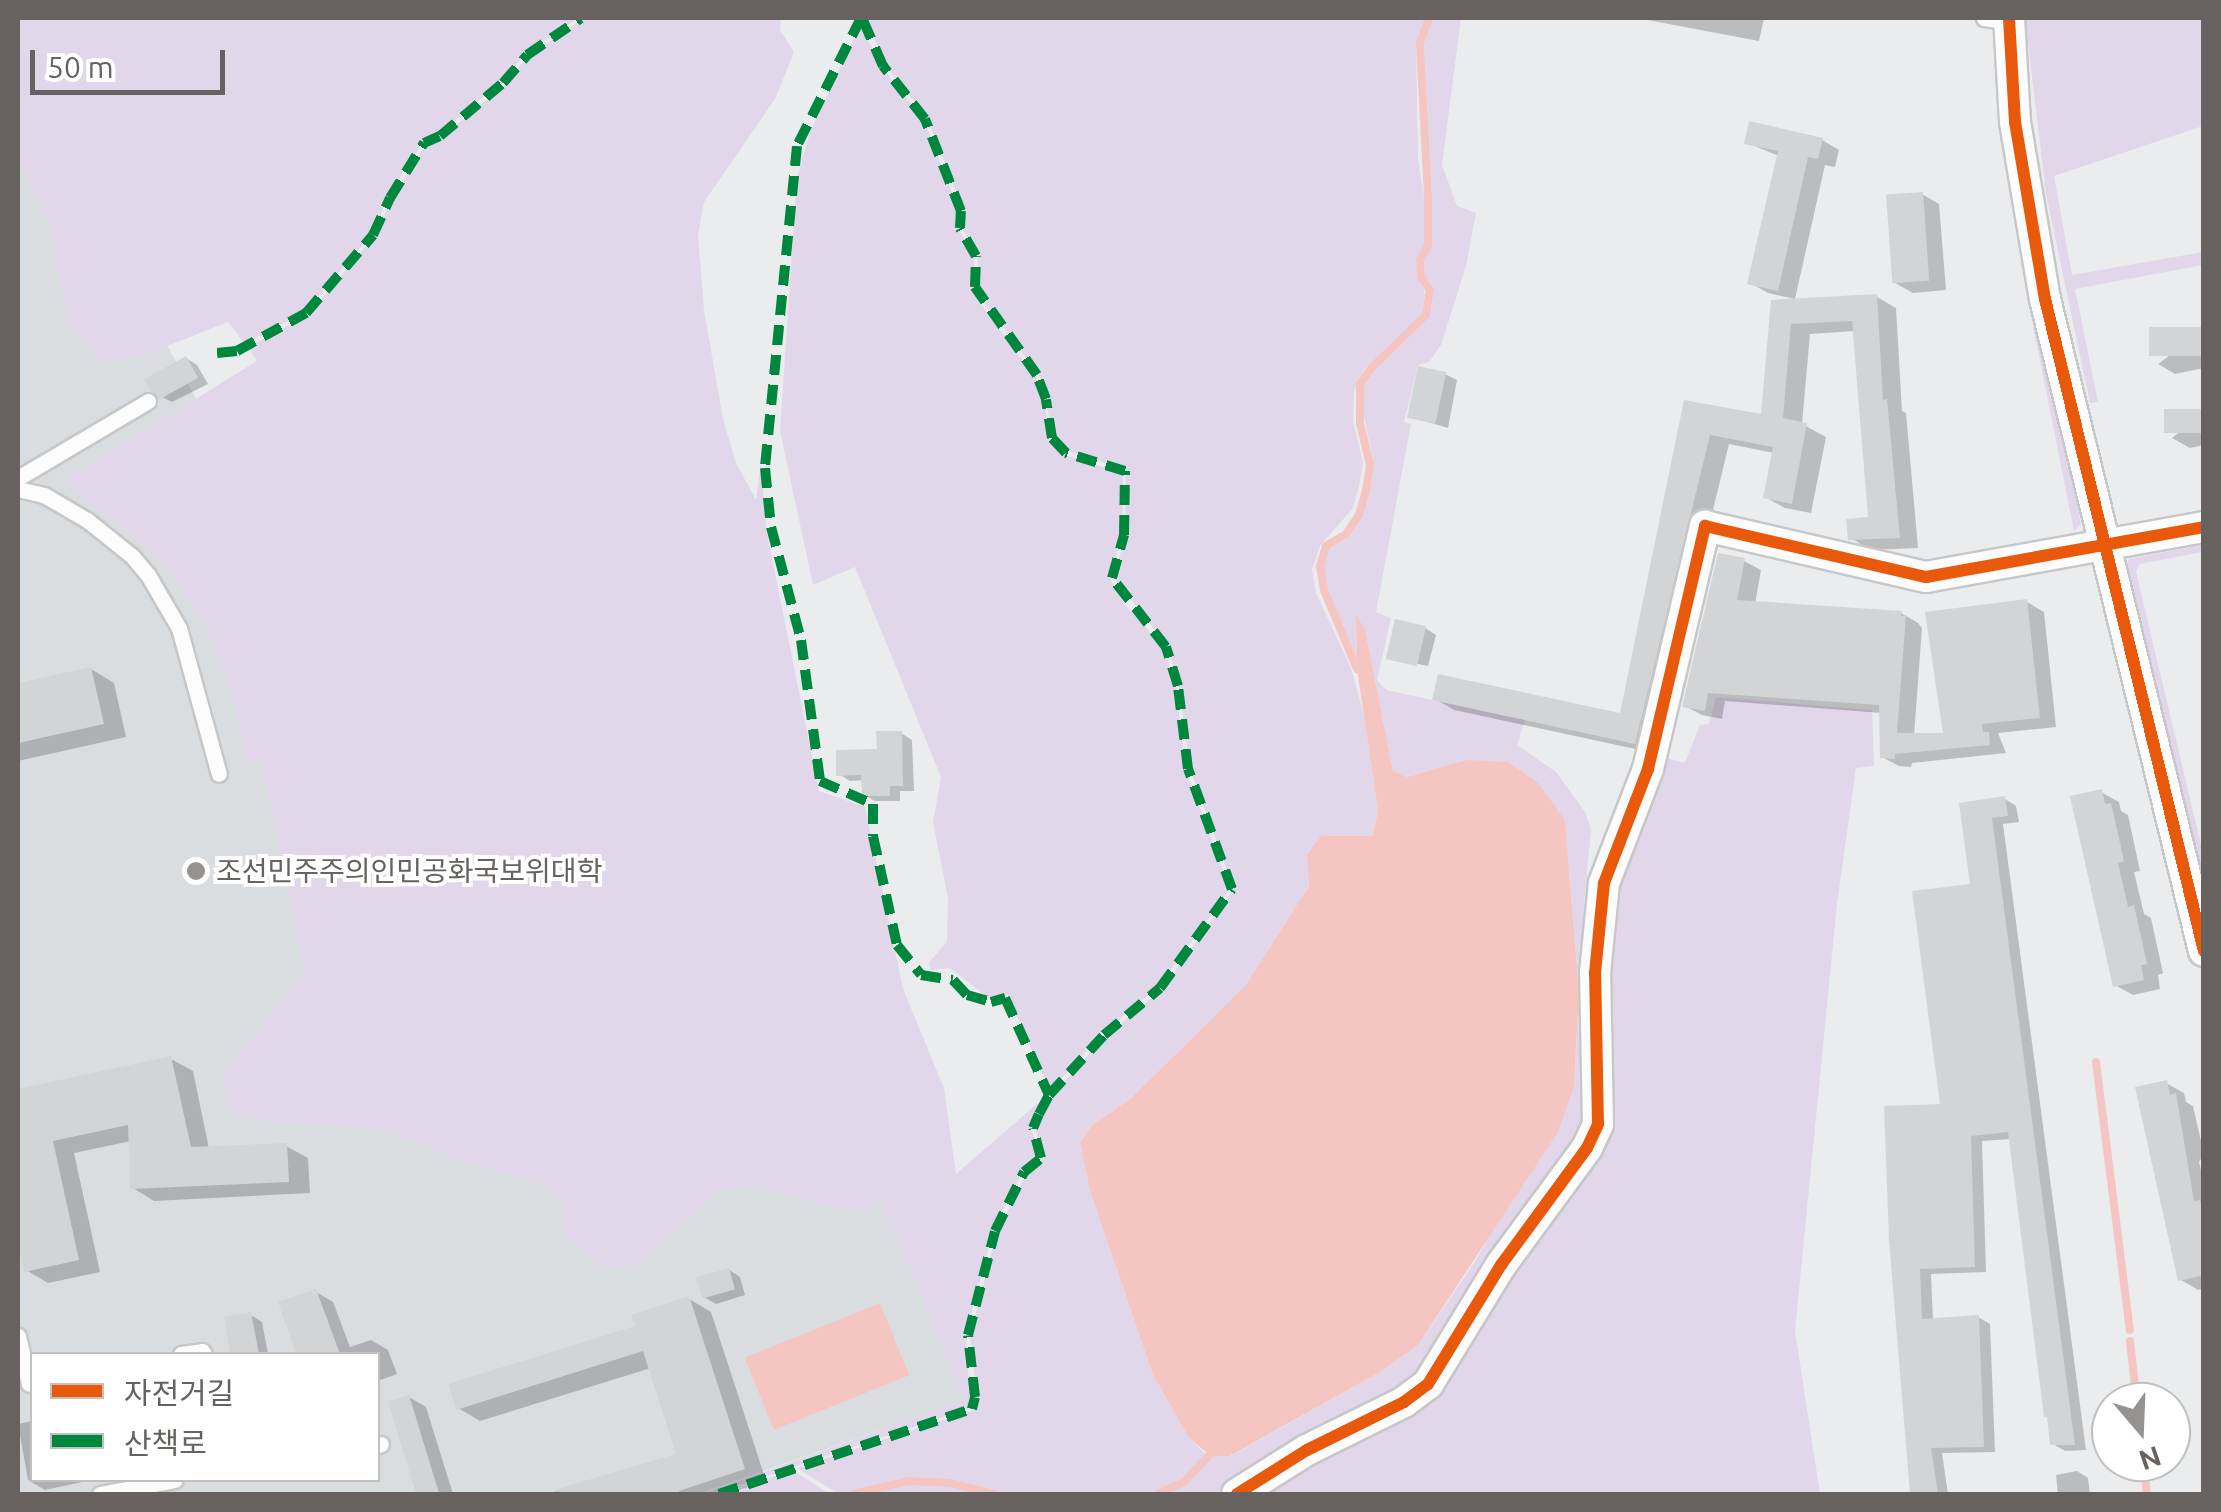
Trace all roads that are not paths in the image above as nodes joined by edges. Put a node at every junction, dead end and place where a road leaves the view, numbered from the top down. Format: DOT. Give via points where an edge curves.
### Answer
graph roads {
  1 [pos="2001,19"];
  2 [pos="148,401"];
  3 [pos="18,478"];
  4 [pos="18,489"];
  5 [pos="2204,527"];
  6 [pos="2105,544"];
  7 [pos="218,774"];
  8 [pos="2204,951"];
  9 [pos="18,1336"];
  10 [pos="26,1385"];
  11 [pos="164,1482"];
  12 [pos="100,1494"];
  13 [pos="1237,1494"];
  1 -- 6 [label="street" via="2045,299"];
  2 -- 3 [label="lane"];
  4 -- 7 [label="lane" via="87,520 148,576 179,628"];
  5 -- 6 [label="street"];
  6 -- 8 [label="street"];
  6 -- 13 [label="street" via="1926,577 1705,526 1648,769 1604,883 1594,973 1598,1124 1587,1148 1501,1265 1428,1384"];
  9 -- 10 [label="lane"];
  11 -- 12 [label="lane"];
}
